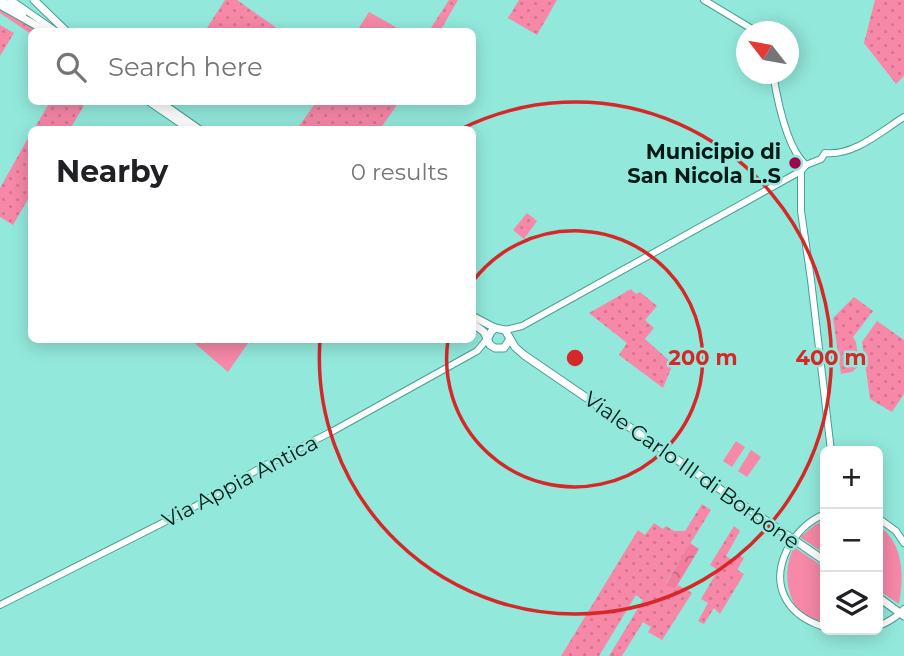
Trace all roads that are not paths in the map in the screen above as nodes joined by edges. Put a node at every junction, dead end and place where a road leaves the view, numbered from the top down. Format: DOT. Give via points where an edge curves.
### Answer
graph roads {
  1 [pos="11,0"];
  2 [pos="34,0"];
  3 [pos="704,0"];
  4 [pos="1,2"];
  5 [pos="739,21"];
  6 [pos="42,28"];
  7 [pos="51,28"];
  8 [pos="63,28"];
  9 [pos="775,84"];
  10 [pos="154,105"];
  11 [pos="164,105"];
  12 [pos="904,117"];
  13 [pos="185,126"];
  14 [pos="194,126"];
  15 [pos="803,168"];
  16 [pos="476,318"];
  17 [pos="476,326"];
  18 [pos="522,326"];
  19 [pos="495,328"];
  20 [pos="505,330"];
  21 [pos="488,338"];
  22 [pos="510,339"];
  23 [pos="495,348"];
  24 [pos="504,348"];
  25 [pos="477,351"];
  26 [pos="524,355"];
  27 [pos="830,446"];
  28 [pos="820,517"];
  29 [pos="883,521"];
  30 [pos="793,539"];
  31 [pos="904,543"];
  32 [pos="820,558"];
  33 [pos="883,600"];
  34 [pos="0,605"];
  35 [pos="903,613"];
  36 [pos="810,631"];
  37 [pos="876,636"];
  1 -- 7 [label="street"];
  2 -- 8 [label="main road"];
  3 -- 5 [label="street"];
  4 -- 6 [label="main road"];
  9 -- 15 [label="street" via="783,121"];
  10 -- 13 [label="main road"];
  11 -- 14 [label="main road"];
  12 -- 15 [label="street" via="854,148 825,153"];
  15 -- 18 [label="street"];
  15 -- 27 [label="street" via="801,211"];
  16 -- 19 [label="main road"];
  17 -- 21 [label="main road"];
  18 -- 20 [label="street"];
  18 -- 22 [label="street"];
  19 -- 20 [label="main road"];
  19 -- 21 [label="main road"];
  20 -- 22 [label="main road, Viale Carlo III di Borbone"];
  21 -- 23 [label="main road"];
  21 -- 25 [label="street, Via Appia Antica"];
  22 -- 24 [label="main road"];
  22 -- 26 [label="main road, Viale Carlo III di Borbone"];
  23 -- 24 [label="main road, Viale Carlo III di Borbone"];
  23 -- 25 [label="street, Via Appia Antica"];
  24 -- 26 [label="main road, Viale Carlo III di Borbone"];
  25 -- 34 [label="street, Via Appia Antica" via="194,507"];
  26 -- 30 [label="main road, Viale Carlo III di Borbone"];
  28 -- 30 [label="street"];
  29 -- 31 [label="street"];
  30 -- 32 [label="main road, Viale Carlo III di Borbone"];
  30 -- 36 [label="street" via="782,568 783,592 790,610"];
  33 -- 35 [label="main road"];
  35 -- 37 [label="street"];
}
